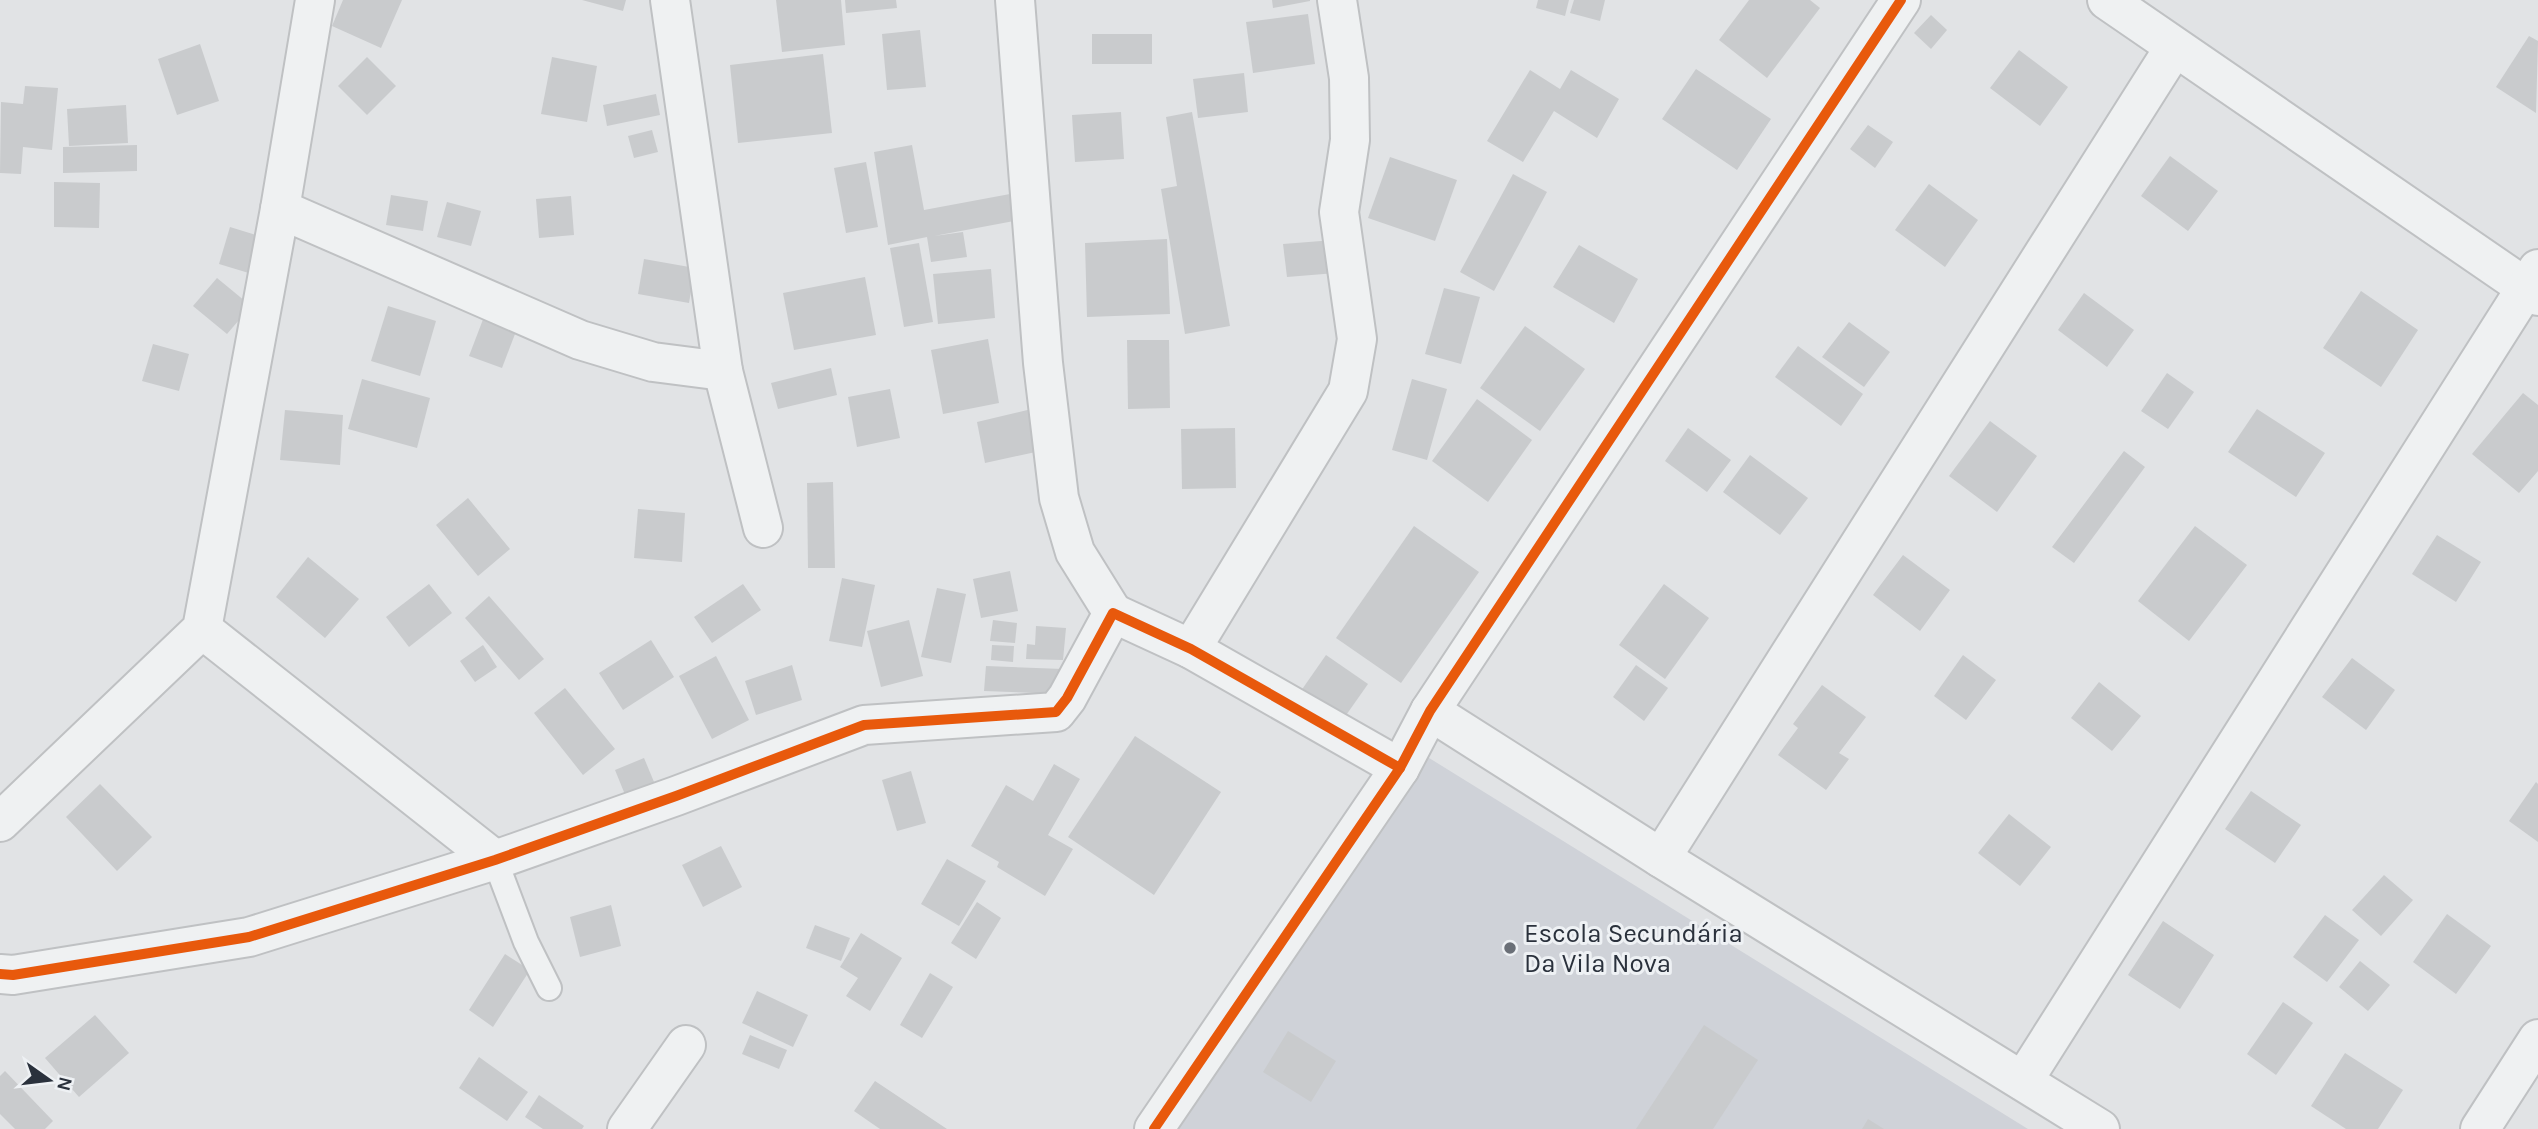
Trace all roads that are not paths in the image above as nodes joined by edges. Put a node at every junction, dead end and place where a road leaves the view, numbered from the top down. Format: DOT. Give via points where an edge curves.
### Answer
graph roads {
  1 [pos="315,0"];
  2 [pos="670,0"];
  3 [pos="1015,0"];
  4 [pos="1337,0"];
  5 [pos="1901,0"];
  6 [pos="2107,0"];
  7 [pos="2174,48"];
  8 [pos="280,209"];
  9 [pos="2535,284"];
  10 [pos="723,371"];
  11 [pos="763,528"];
  12 [pos="1113,613"];
  13 [pos="202,629"];
  14 [pos="1191,649"];
  15 [pos="1430,711"];
  16 [pos="1400,768"];
  17 [pos="0,822"];
  18 [pos="1661,858"];
  19 [pos="495,860"];
  20 [pos="0,974"];
  21 [pos="549,988"];
  22 [pos="2538,1039"];
  23 [pos="686,1045"];
  24 [pos="2023,1081"];
  25 [pos="627,1129"];
  26 [pos="1153,1129"];
  27 [pos="2100,1129"];
  28 [pos="2480,1129"];
  1 -- 8 [label="street"];
  2 -- 10 [label="street"];
  3 -- 12 [label="street" via="1043,363 1059,498 1074,552"];
  4 -- 14 [label="street" via="1349,78 1350,127 1339,212 1357,340 1348,391"];
  5 -- 15 [label="street"];
  6 -- 7 [label="street"];
  7 -- 9 [label="street"];
  7 -- 18 [label="street"];
  8 -- 10 [label="street" via="580,340 653,362"];
  8 -- 13 [label="street"];
  9 -- 24 [label="street"];
  10 -- 11 [label="street"];
  12 -- 14 [label="street"];
  12 -- 19 [label="street" via="1056,712 864,725"];
  13 -- 17 [label="street"];
  13 -- 19 [label="street"];
  14 -- 16 [label="street"];
  15 -- 16 [label="street"];
  15 -- 18 [label="street"];
  16 -- 26 [label="street"];
  18 -- 24 [label="street"];
  19 -- 20 [label="street" via="249,937"];
  19 -- 21 [label="lane"];
  22 -- 28 [label="street"];
  23 -- 25 [label="street"];
  24 -- 27 [label="street"];
}
